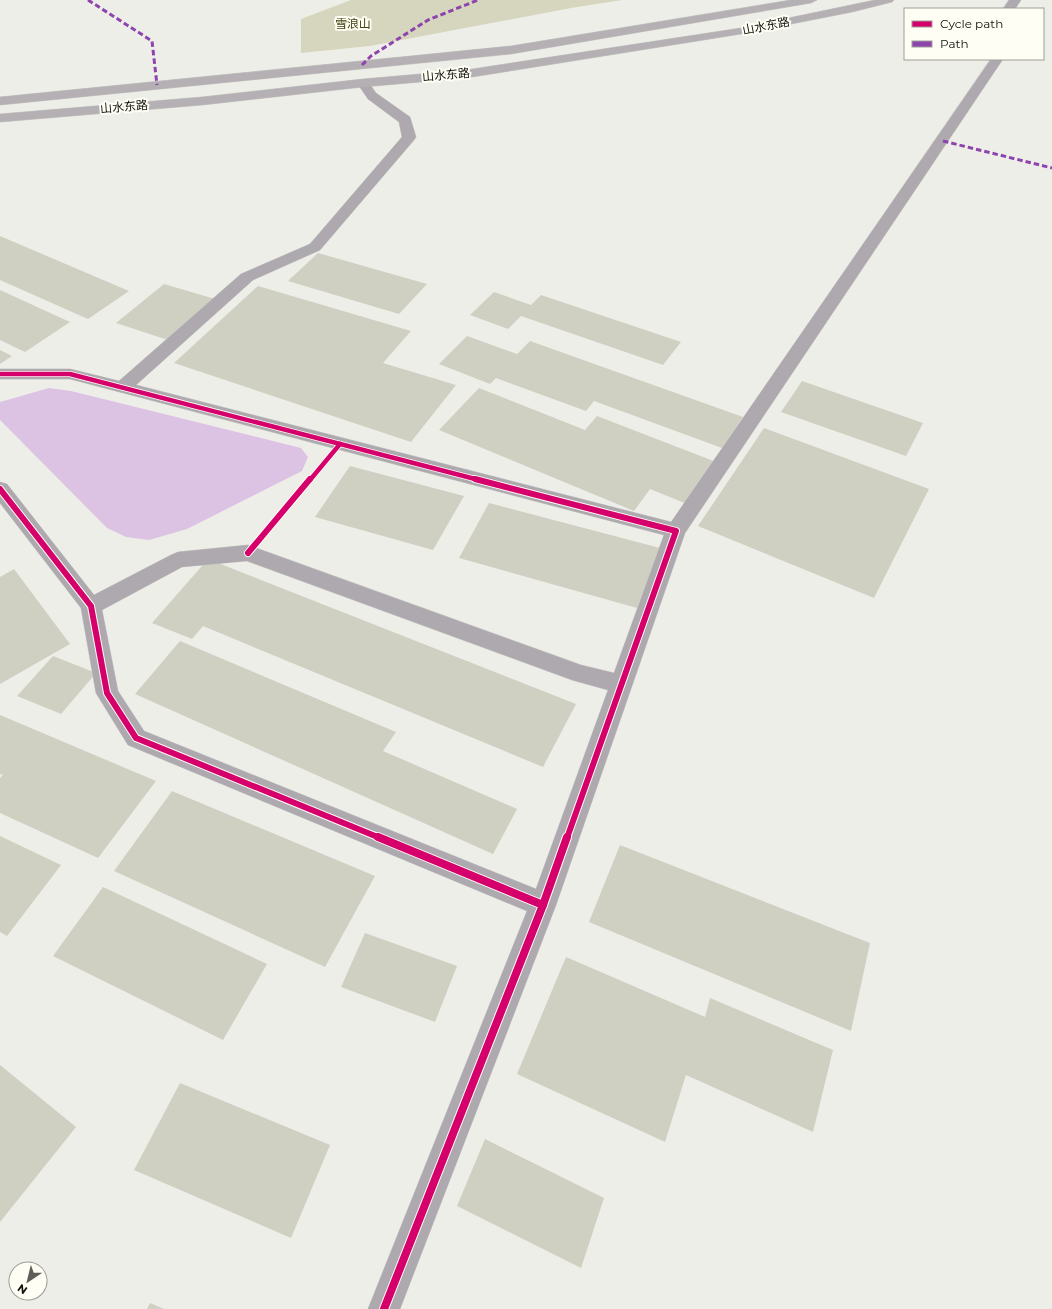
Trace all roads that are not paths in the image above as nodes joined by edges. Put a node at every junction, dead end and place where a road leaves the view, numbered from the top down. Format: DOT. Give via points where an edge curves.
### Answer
graph roads {
  1 [pos="811,0"];
  2 [pos="888,0"];
  3 [pos="996,60"];
  4 [pos="363,83"];
  5 [pos="0,101"];
  6 [pos="0,118"];
  7 [pos="0,374"];
  8 [pos="123,387"];
  9 [pos="0,489"];
  10 [pos="676,531"];
  11 [pos="91,606"];
  12 [pos="621,684"];
  13 [pos="543,905"];
  14 [pos="384,1309"];
  1 -- 5 [label="highway, 山水东路" via="511,50"];
  2 -- 4 [label="highway, 山水东路" via="741,31 598,54 466,74"];
  3 -- 10 [label="street"];
  4 -- 6 [label="highway, 山水东路" via="202,101"];
  4 -- 8 [label="street" via="372,96 405,120 409,137 314,247 247,277"];
  7 -- 8 [label="street" via="70,374"];
  8 -- 10 [label="street"];
  9 -- 11 [label="street"];
  10 -- 12 [label="street"];
  11 -- 12 [label="street" via="178,560 248,553 573,671"];
  11 -- 13 [label="street" via="107,693 136,738"];
  12 -- 13 [label="street"];
  13 -- 14 [label="street"];
}
